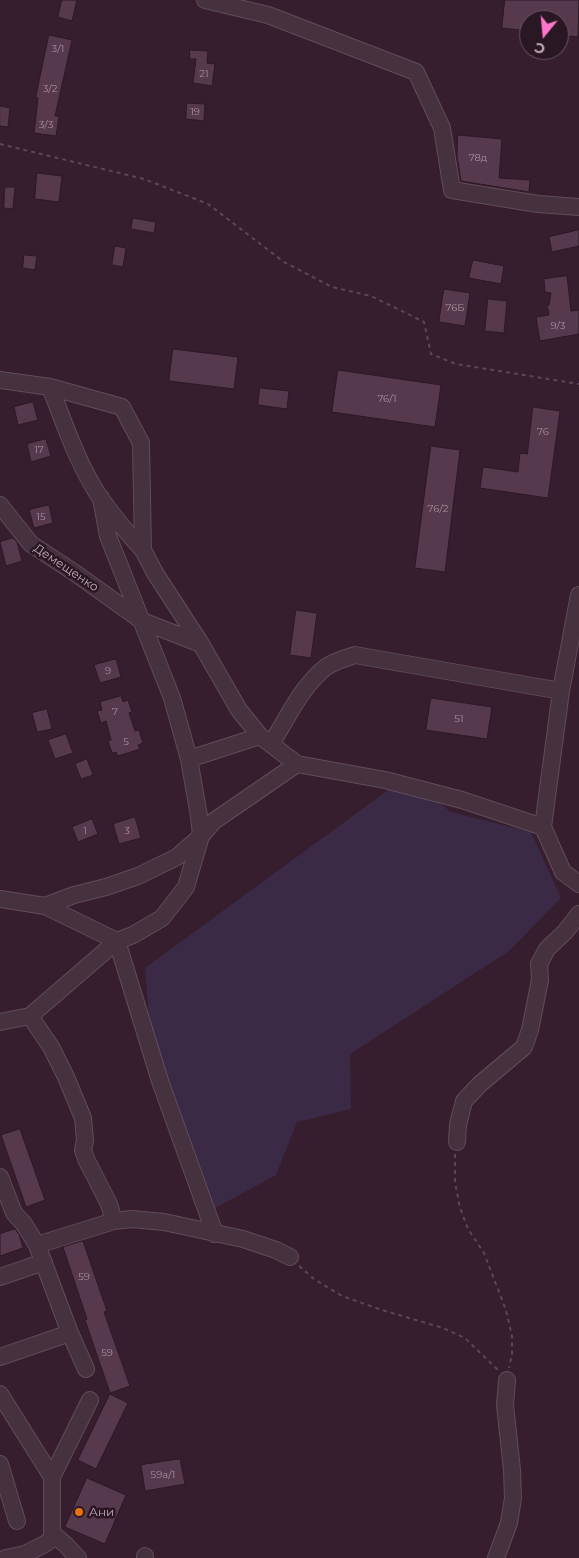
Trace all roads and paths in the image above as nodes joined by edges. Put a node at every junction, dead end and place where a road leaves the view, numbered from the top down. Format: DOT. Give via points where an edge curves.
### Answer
graph roads {
  1 [pos="205,0"];
  2 [pos="0,144"];
  3 [pos="579,207"];
  4 [pos="0,380"];
  5 [pos="579,384"];
  6 [pos="50,387"];
  7 [pos="101,498"];
  8 [pos="0,505"];
  9 [pos="143,550"];
  10 [pos="579,595"];
  11 [pos="142,621"];
  12 [pos="201,644"];
  13 [pos="561,691"];
  14 [pos="266,740"];
  15 [pos="189,759"];
  16 [pos="297,764"];
  17 [pos="543,827"];
  18 [pos="201,836"];
  19 [pos="579,884"];
  20 [pos="0,899"];
  21 [pos="45,906"];
  22 [pos="579,914"];
  23 [pos="117,941"];
  24 [pos="30,1016"];
  25 [pos="0,1022"];
  26 [pos="457,1142"];
  27 [pos="0,1177"];
  28 [pos="7,1215"];
  29 [pos="114,1221"];
  30 [pos="215,1234"];
  31 [pos="37,1245"];
  32 [pos="290,1257"];
  33 [pos="44,1262"];
  34 [pos="0,1277"];
  35 [pos="70,1333"];
  36 [pos="0,1356"];
  37 [pos="86,1369"];
  38 [pos="507,1380"];
  39 [pos="0,1394"];
  40 [pos="90,1400"];
  41 [pos="0,1464"];
  42 [pos="52,1477"];
  43 [pos="18,1521"];
  44 [pos="55,1536"];
  45 [pos="25,1556"];
  46 [pos="6,1558"];
  47 [pos="78,1558"];
  48 [pos="496,1558"];
  1 -- 3 [label="street" via="268,15 416,72 442,128 452,190"];
  2 -- 5 [label="path" via="144,179 208,204 284,262 332,287 371,296 424,322 431,354 456,364"];
  4 -- 6 [label="street"];
  6 -- 7 [label="street" via="70,441"];
  6 -- 9 [label="street" via="122,408 141,443"];
  7 -- 9 [label="street"];
  7 -- 11 [label="street" via="108,536"];
  8 -- 11 [label="street, Демещенко" via="30,544"];
  9 -- 12 [label="street"];
  10 -- 13 [label="street"];
  11 -- 12 [label="street, Демещенко"];
  11 -- 15 [label="street" via="172,698"];
  12 -- 14 [label="street" via="238,710"];
  13 -- 14 [label="street" via="356,655 327,667 302,692"];
  13 -- 17 [label="street"];
  14 -- 15 [label="street"];
  14 -- 16 [label="street"];
  15 -- 18 [label="street"];
  16 -- 17 [label="street" via="385,780 462,800"];
  16 -- 18 [label="street" via="214,821"];
  17 -- 19 [label="street" via="562,872"];
  18 -- 21 [label="street" via="177,857 138,876"];
  18 -- 23 [label="street" via="186,887 162,918"];
  20 -- 21 [label="street"];
  21 -- 23 [label="street"];
  22 -- 26 [label="street" via="547,949 538,964 540,980 524,1048 464,1101"];
  23 -- 24 [label="street"];
  23 -- 30 [label="street" via="160,1081"];
  24 -- 25 [label="street"];
  24 -- 29 [label="street" via="51,1048 83,1118 83,1150"];
  26 -- 38 [label="path" via="456,1182 460,1208 468,1229 484,1253 506,1310 512,1336"];
  27 -- 28 [label="street"];
  28 -- 31 [label="street" via="24,1224"];
  29 -- 30 [label="street" via="164,1222"];
  29 -- 31 [label="street"];
  30 -- 32 [label="street" via="243,1239"];
  31 -- 33 [label="street"];
  32 -- 38 [label="path" via="314,1279 342,1296 465,1338"];
  33 -- 34 [label="street"];
  33 -- 35 [label="street"];
  35 -- 36 [label="street"];
  35 -- 37 [label="street"];
  38 -- 48 [label="street" via="513,1498 509,1523"];
  39 -- 42 [label="street"];
  40 -- 42 [label="street"];
  41 -- 43 [label="street"];
  42 -- 44 [label="street" via="52,1530"];
  44 -- 45 [label="street"];
  44 -- 47 [label="street"];
  45 -- 46 [label="street"];
}
